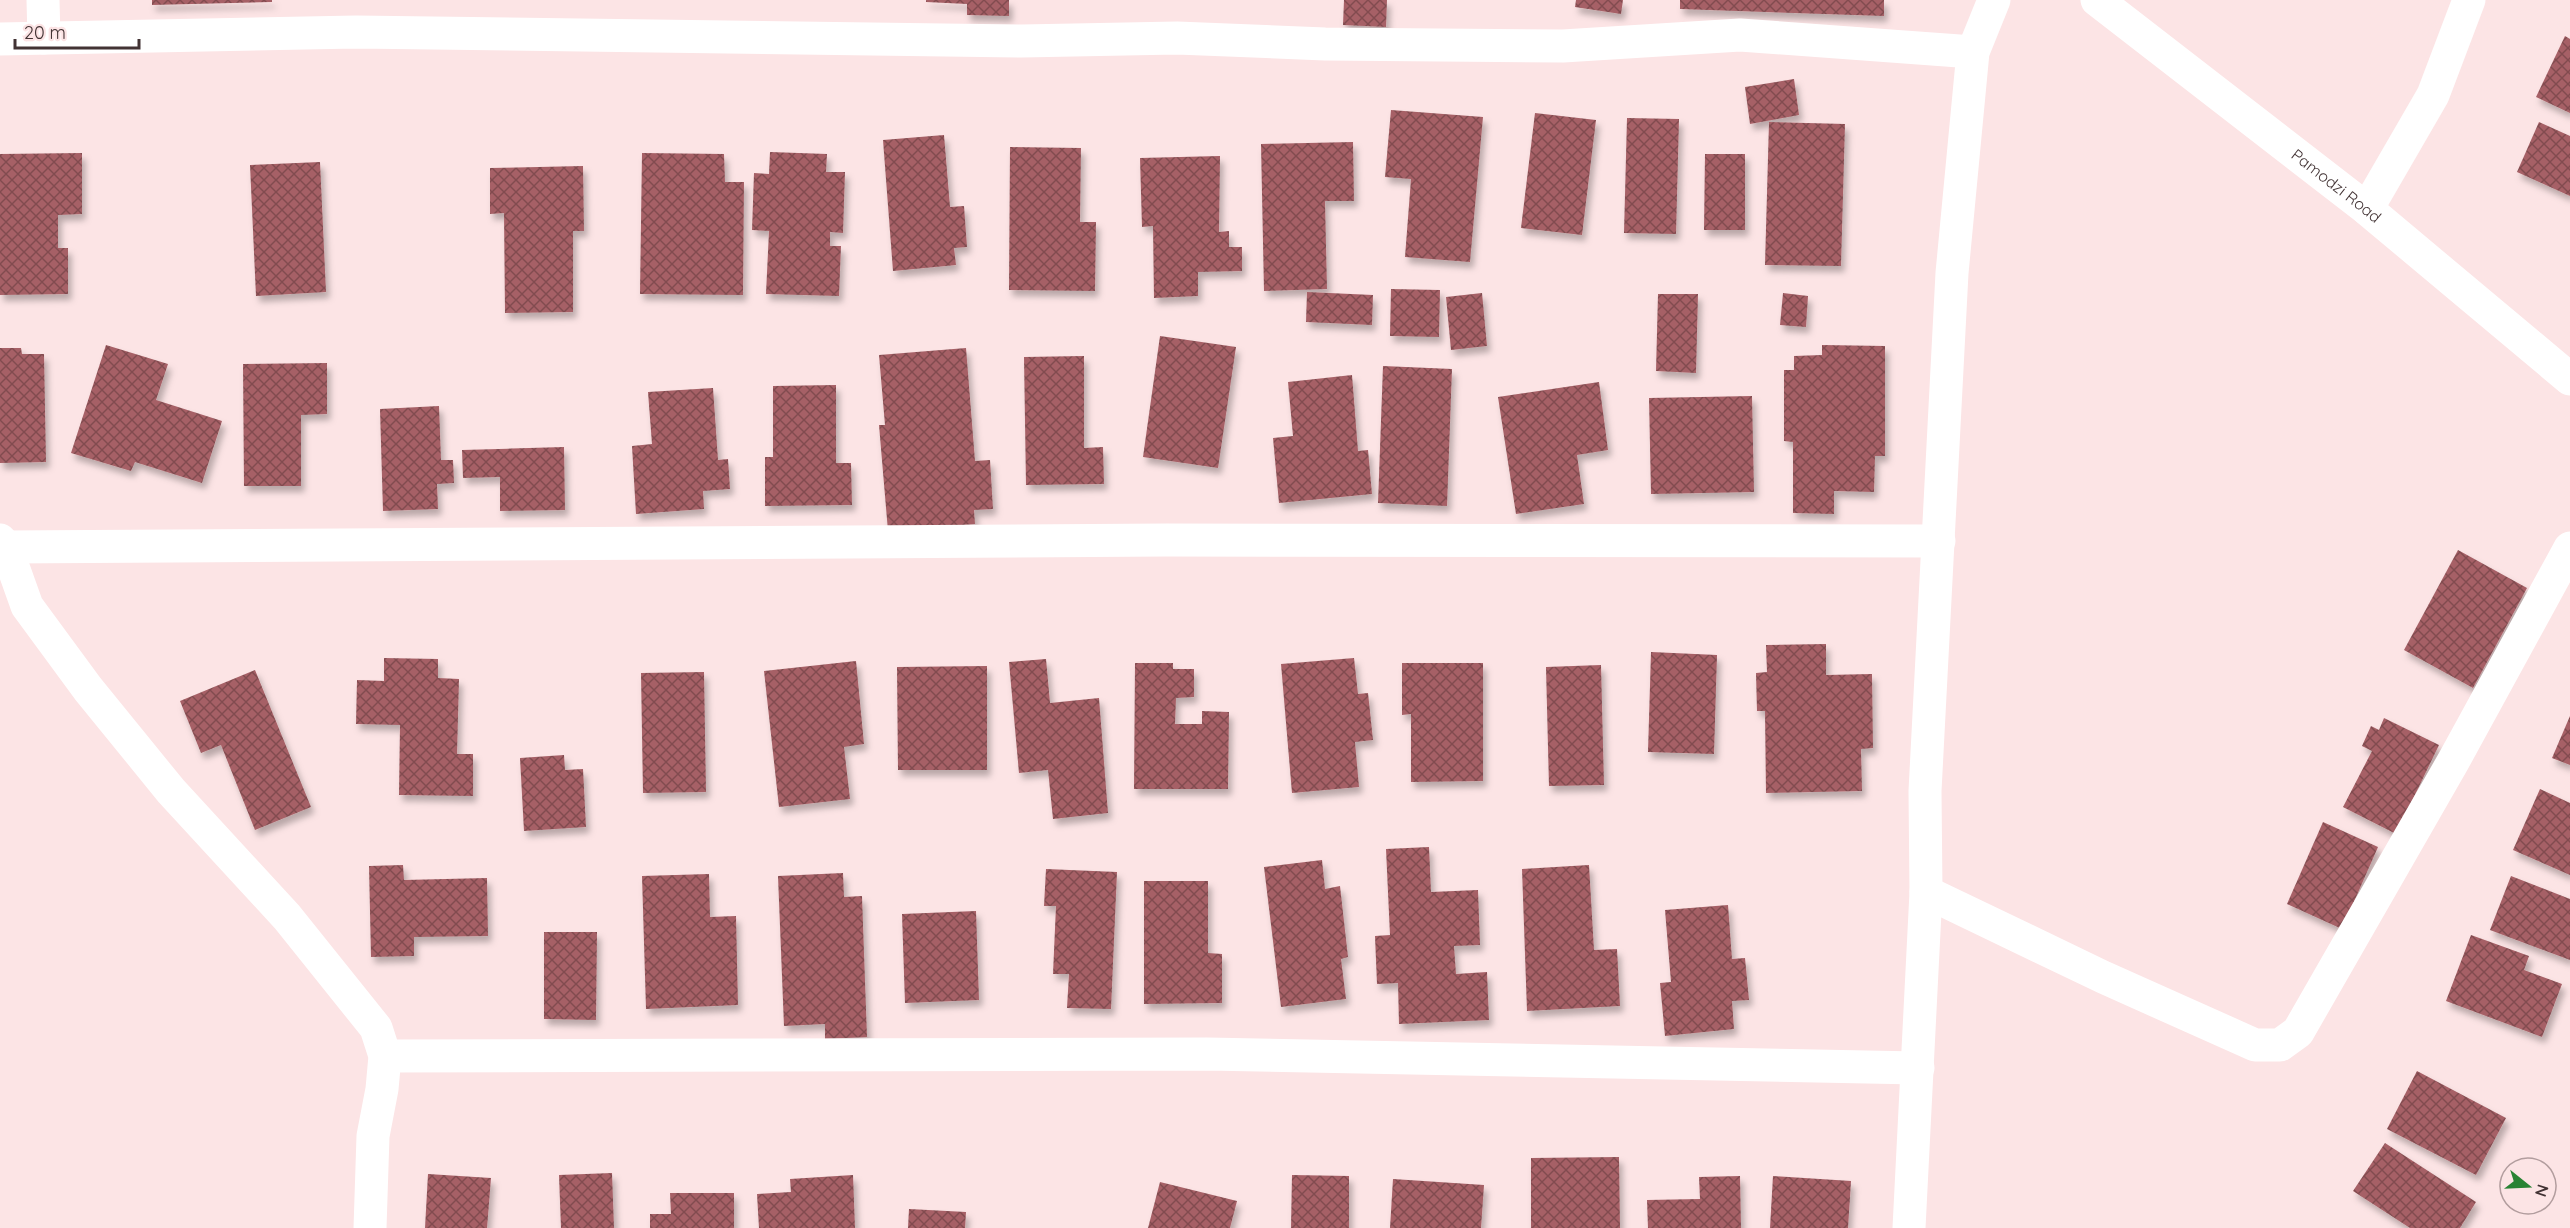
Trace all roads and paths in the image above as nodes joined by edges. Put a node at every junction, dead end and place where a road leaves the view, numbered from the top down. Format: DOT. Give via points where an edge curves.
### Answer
graph roads {
  1 [pos="44,0"];
  2 [pos="1994,0"];
  3 [pos="2097,0"];
  4 [pos="2469,0"];
  5 [pos="44,38"];
  6 [pos="0,39"];
  7 [pos="1973,52"];
  8 [pos="2367,209"];
  9 [pos="2570,379"];
  10 [pos="1939,541"];
  11 [pos="3,544"];
  12 [pos="2570,548"];
  13 [pos="1926,892"];
  14 [pos="386,1056"];
  15 [pos="1918,1068"];
  16 [pos="370,1228"];
  17 [pos="1909,1228"];
  1 -- 5 [label="street"];
  2 -- 7 [label="street"];
  3 -- 8 [label="street, Pamodzi Road"];
  4 -- 8 [label="street" via="2433,95"];
  5 -- 6 [label="street"];
  5 -- 7 [label="street" via="356,32 999,41 1178,38 1563,46 1740,35"];
  7 -- 10 [label="street" via="1952,273"];
  8 -- 9 [label="street, Pamodzi Road"];
  10 -- 11 [label="street"];
  10 -- 13 [label="street" via="1925,791"];
  11 -- 14 [label="street" via="27,606 88,689 171,790 287,917 376,1028"];
  12 -- 13 [label="street" via="2347,951 2298,1032 2280,1045 2255,1045"];
  13 -- 15 [label="street"];
  14 -- 15 [label="street" via="1207,1054"];
  14 -- 16 [label="street" via="373,1136"];
  15 -- 17 [label="street"];
}
